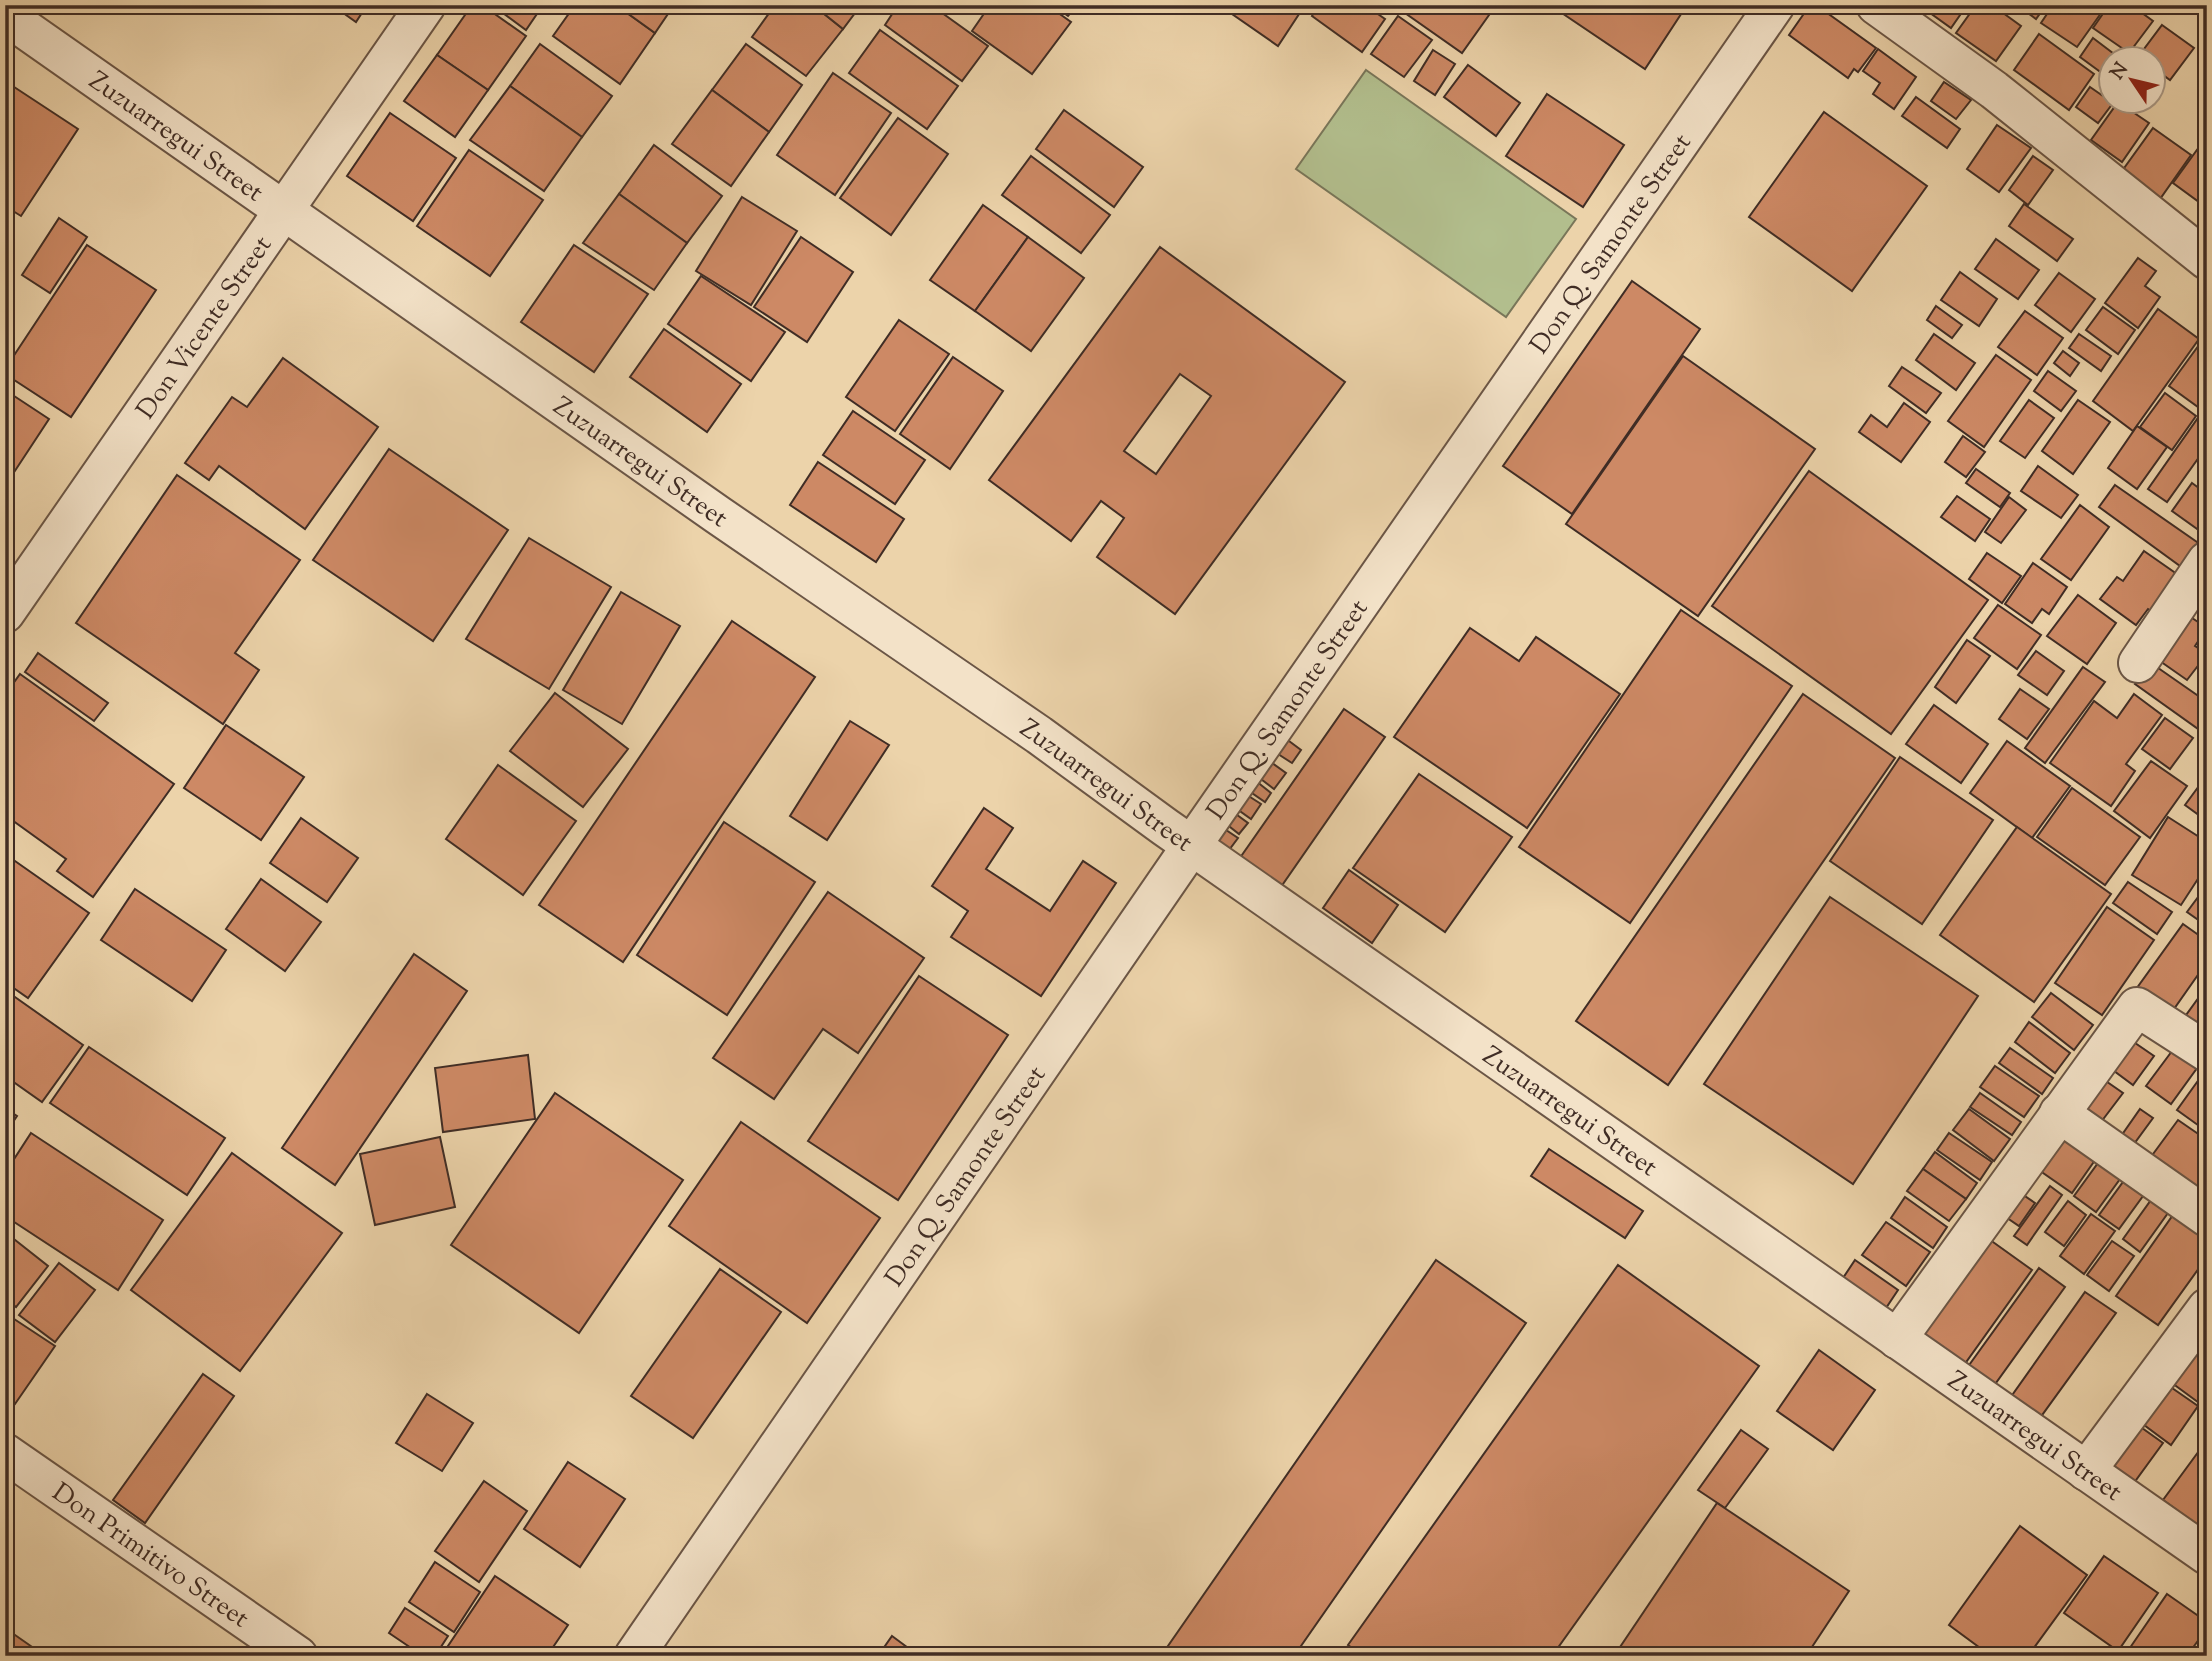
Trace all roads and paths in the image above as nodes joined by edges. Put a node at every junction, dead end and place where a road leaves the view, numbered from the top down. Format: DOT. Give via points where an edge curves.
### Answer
graph roads {
  1 [pos="426,5"];
  2 [pos="1775,5"];
  3 [pos="1876,5"];
  4 [pos="5,15"];
  5 [pos="283,210"];
  6 [pos="2207,260"];
  7 [pos="2207,561"];
  8 [pos="5,613"];
  9 [pos="2138,663"];
  10 [pos="1192,845"];
  11 [pos="2207,1052"];
  12 [pos="2059,1113"];
  13 [pos="2207,1217"];
  14 [pos="2207,1308"];
  15 [pos="1897,1339"];
  16 [pos="5,1453"];
  17 [pos="2086,1471"];
  18 [pos="2207,1555"];
  19 [pos="298,1656"];
  20 [pos="634,1656"];
  1 -- 5 [label="street, Don Vicente Street"];
  2 -- 10 [label="street, Don Q. Samonte Street"];
  3 -- 6 [label="street" via="1994,90"];
  4 -- 5 [label="street, Zuzuarregui Street"];
  5 -- 8 [label="street, Don Vicente Street"];
  5 -- 10 [label="street, Zuzuarregui Street"];
  7 -- 9 [label="street"];
  10 -- 15 [label="street, Zuzuarregui Street"];
  10 -- 20 [label="street, Don Q. Samonte Street"];
  11 -- 12 [label="street" via="2137,1007"];
  12 -- 13 [label="street"];
  12 -- 15 [label="street"];
  14 -- 17 [label="street"];
  15 -- 17 [label="street, Zuzuarregui Street"];
  16 -- 19 [label="street, Don Primitivo Street"];
  17 -- 18 [label="street, Zuzuarregui Street"];
}
